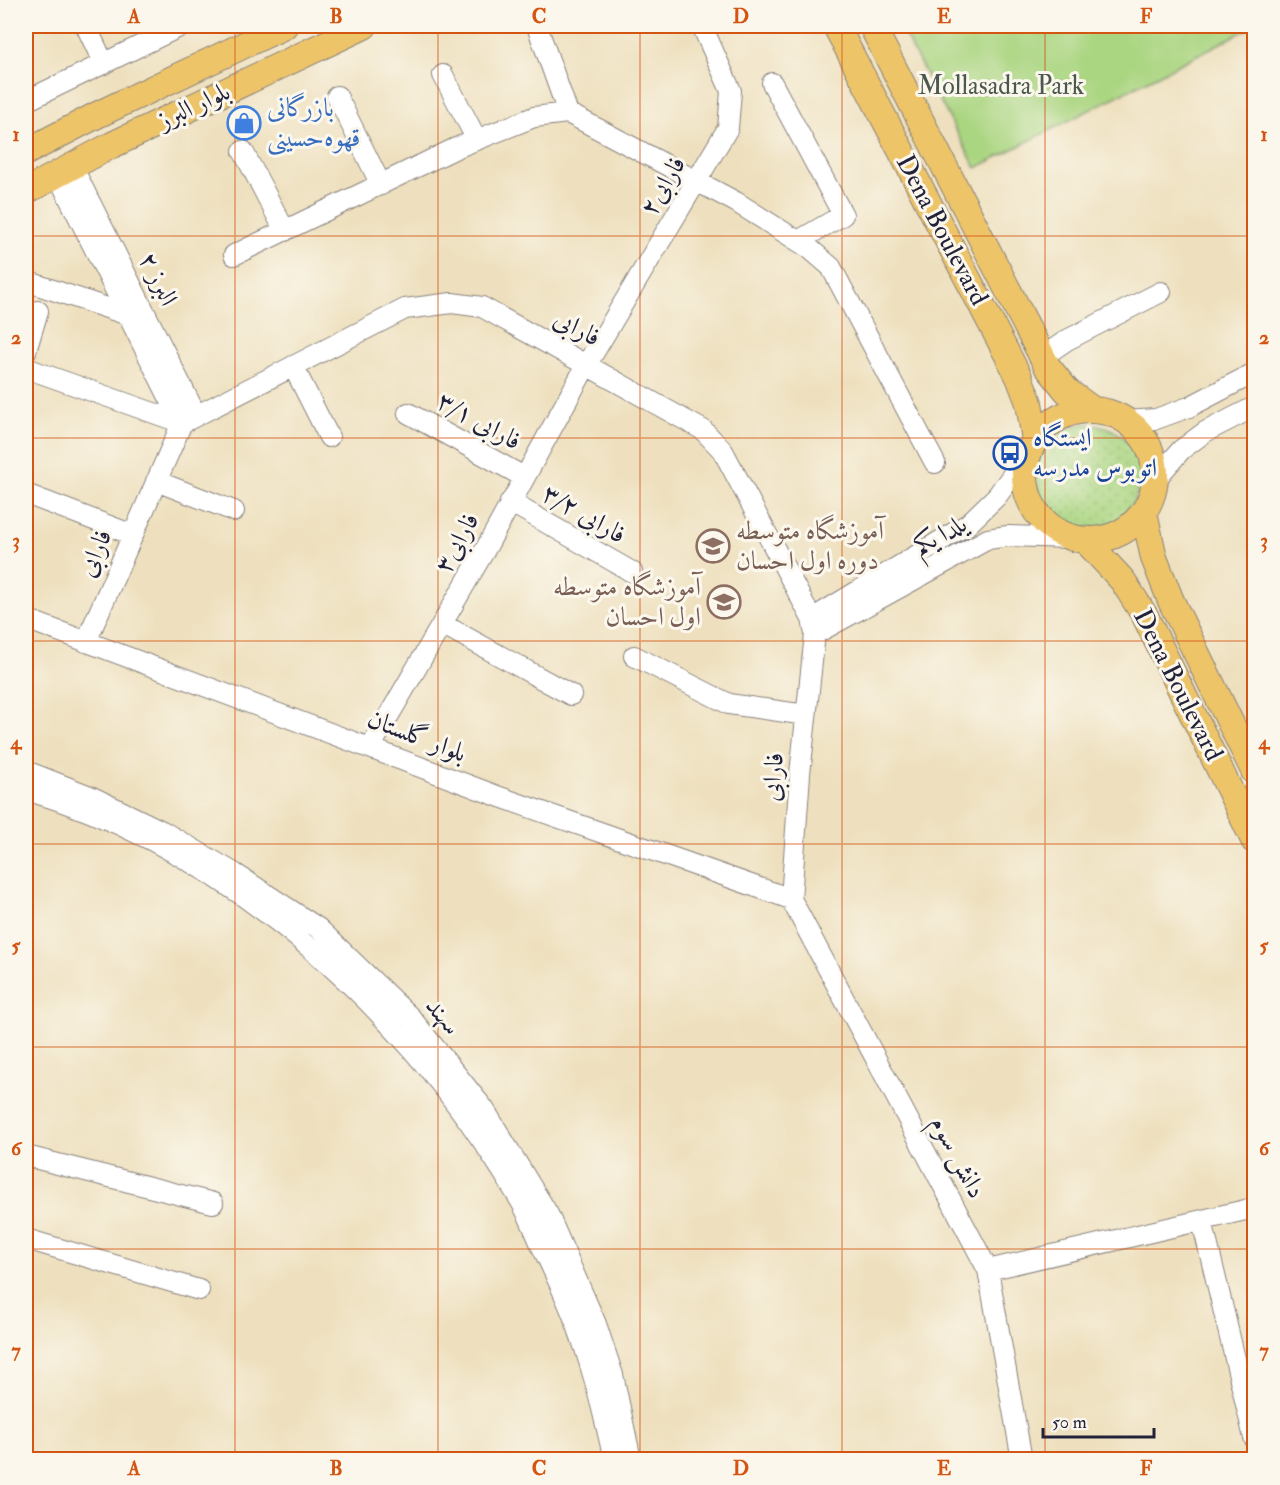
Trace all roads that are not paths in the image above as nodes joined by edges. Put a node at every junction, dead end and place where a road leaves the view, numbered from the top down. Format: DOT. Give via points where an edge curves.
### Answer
graph roads {
  1 [pos="86,26"];
  2 [pos="181,26"];
  3 [pos="284,26"];
  4 [pos="364,26"];
  5 [pos="537,26"];
  6 [pos="702,26"];
  7 [pos="836,26"];
  8 [pos="872,26"];
  9 [pos="104,63"];
  10 [pos="442,75"];
  11 [pos="772,83"];
  12 [pos="337,96"];
  13 [pos="26,101"];
  14 [pos="568,113"];
  15 [pos="477,140"];
  16 [pos="243,151"];
  17 [pos="26,152"];
  18 [pos="65,170"];
  19 [pos="698,182"];
  20 [pos="381,184"];
  21 [pos="26,191"];
  22 [pos="285,231"];
  23 [pos="798,241"];
  24 [pos="234,255"];
  25 [pos="26,281"];
  26 [pos="1161,292"];
  27 [pos="38,311"];
  28 [pos="128,315"];
  29 [pos="26,351"];
  30 [pos="1042,357"];
  31 [pos="587,364"];
  32 [pos="293,366"];
  33 [pos="26,368"];
  34 [pos="1254,373"];
  35 [pos="1254,406"];
  36 [pos="1093,410"];
  37 [pos="408,413"];
  38 [pos="189,419"];
  39 [pos="1125,421"];
  40 [pos="329,437"];
  41 [pos="1031,447"];
  42 [pos="935,463"];
  43 [pos="524,477"];
  44 [pos="1155,480"];
  45 [pos="156,481"];
  46 [pos="26,494"];
  47 [pos="510,502"];
  48 [pos="234,511"];
  49 [pos="1144,512"];
  50 [pos="133,535"];
  51 [pos="1077,539"];
  52 [pos="632,572"];
  53 [pos="26,619"];
  54 [pos="442,624"];
  55 [pos="814,626"];
  56 [pos="86,642"];
  57 [pos="634,656"];
  58 [pos="571,695"];
  59 [pos="806,715"];
  60 [pos="370,748"];
  61 [pos="26,771"];
  62 [pos="1254,771"];
  63 [pos="26,790"];
  64 [pos="1254,840"];
  65 [pos="791,899"];
  66 [pos="26,1156"];
  67 [pos="213,1203"];
  68 [pos="1254,1208"];
  69 [pos="1202,1221"];
  70 [pos="26,1239"];
  71 [pos="988,1270"];
  72 [pos="199,1290"];
  73 [pos="1254,1438"];
  74 [pos="614,1460"];
  75 [pos="631,1460"];
  76 [pos="1022,1460"];
  1 -- 9 [label="street"];
  2 -- 9 [label="street"];
  3 -- 17 [label="main road, بلوار البرز"];
  4 -- 18 [label="main road, بلوار البرز"];
  5 -- 14 [label="street"];
  6 -- 19 [label="street, فارابی۲" via="730,91 728,128"];
  7 -- 41 [label="main road, Dena Boulevard" via="1019,377 1029,403"];
  8 -- 30 [label="main road, Dena Boulevard"];
  9 -- 13 [label="street"];
  10 -- 15 [label="street"];
  11 -- 23 [label="street" via="843,215"];
  12 -- 20 [label="street"];
  14 -- 15 [label="street" via="534,117"];
  14 -- 19 [label="street"];
  15 -- 20 [label="street"];
  16 -- 22 [label="street"];
  18 -- 21 [label="main road, بلوار البرز"];
  18 -- 28 [label="street, البرز ۲"];
  18 -- 38 [label="street, البرز ۲"];
  19 -- 23 [label="street"];
  19 -- 31 [label="street, فارابی۲"];
  20 -- 22 [label="street"];
  22 -- 24 [label="street"];
  23 -- 42 [label="street" via="831,267"];
  25 -- 28 [label="street"];
  26 -- 30 [label="street"];
  27 -- 29 [label="street"];
  28 -- 38 [label="street, البرز ۲"];
  30 -- 36 [label="main road, Dena Boulevard" via="1068,391"];
  31 -- 32 [label="street, فارابی" via="482,307 453,303 405,309"];
  31 -- 43 [label="street, فارابی۳"];
  31 -- 55 [label="street, فارابی" via="703,430 723,451"];
  32 -- 38 [label="street, فارابی"];
  32 -- 40 [label="street"];
  33 -- 38 [label="street"];
  34 -- 39 [label="street" via="1189,407 1156,419"];
  35 -- 44 [label="street" via="1205,432 1181,450"];
  36 -- 39 [label="main road"];
  36 -- 41 [label="main road" via="1060,417 1046,426"];
  37 -- 43 [label="street, فارابی ۳/۱"];
  38 -- 45 [label="street, فارابی"];
  39 -- 44 [label="main road" via="1148,446"];
  41 -- 51 [label="main road" via="1024,475 1027,495 1036,513 1051,528"];
  41 -- 55 [label="street, یلدا یکم" via="997,496 968,524"];
  43 -- 47 [label="street, فارابی۳"];
  44 -- 49 [label="main road"];
  45 -- 48 [label="street"];
  45 -- 50 [label="street, فارابی"];
  46 -- 50 [label="street"];
  47 -- 52 [label="street, فارابی ۳/۲"];
  47 -- 54 [label="street, فارابی۳"];
  49 -- 51 [label="main road" via="1119,534 1103,540"];
  49 -- 62 [label="main road, Dena Boulevard" via="1154,558 1172,601"];
  50 -- 56 [label="street, فارابی"];
  51 -- 55 [label="street, یلدا یکم" via="988,539"];
  51 -- 64 [label="main road, Dena Boulevard" via="1123,580 1145,616"];
  53 -- 56 [label="street, بلوار گلستان"];
  54 -- 58 [label="street"];
  54 -- 60 [label="street, فارابی۳"];
  55 -- 59 [label="street, فارابی"];
  56 -- 60 [label="street, بلوار گلستان"];
  57 -- 59 [label="street" via="729,704"];
  59 -- 65 [label="street, فارابی"];
  60 -- 65 [label="street, بلوار گلستان"];
  61 -- 75 [label="street, سهند" via="162,831 234,873 318,928 411,1018 484,1109 548,1214 596,1324 613,1375"];
  63 -- 74 [label="street, سهند" via="162,848 248,899 305,943 378,1011 466,1116 521,1202 582,1337"];
  65 -- 71 [label="street, دانش سوم"];
  66 -- 67 [label="street"];
  68 -- 69 [label="street"];
  69 -- 71 [label="street"];
  69 -- 73 [label="street"];
  70 -- 72 [label="street"];
  71 -- 76 [label="street, دانش سوم"];
}
